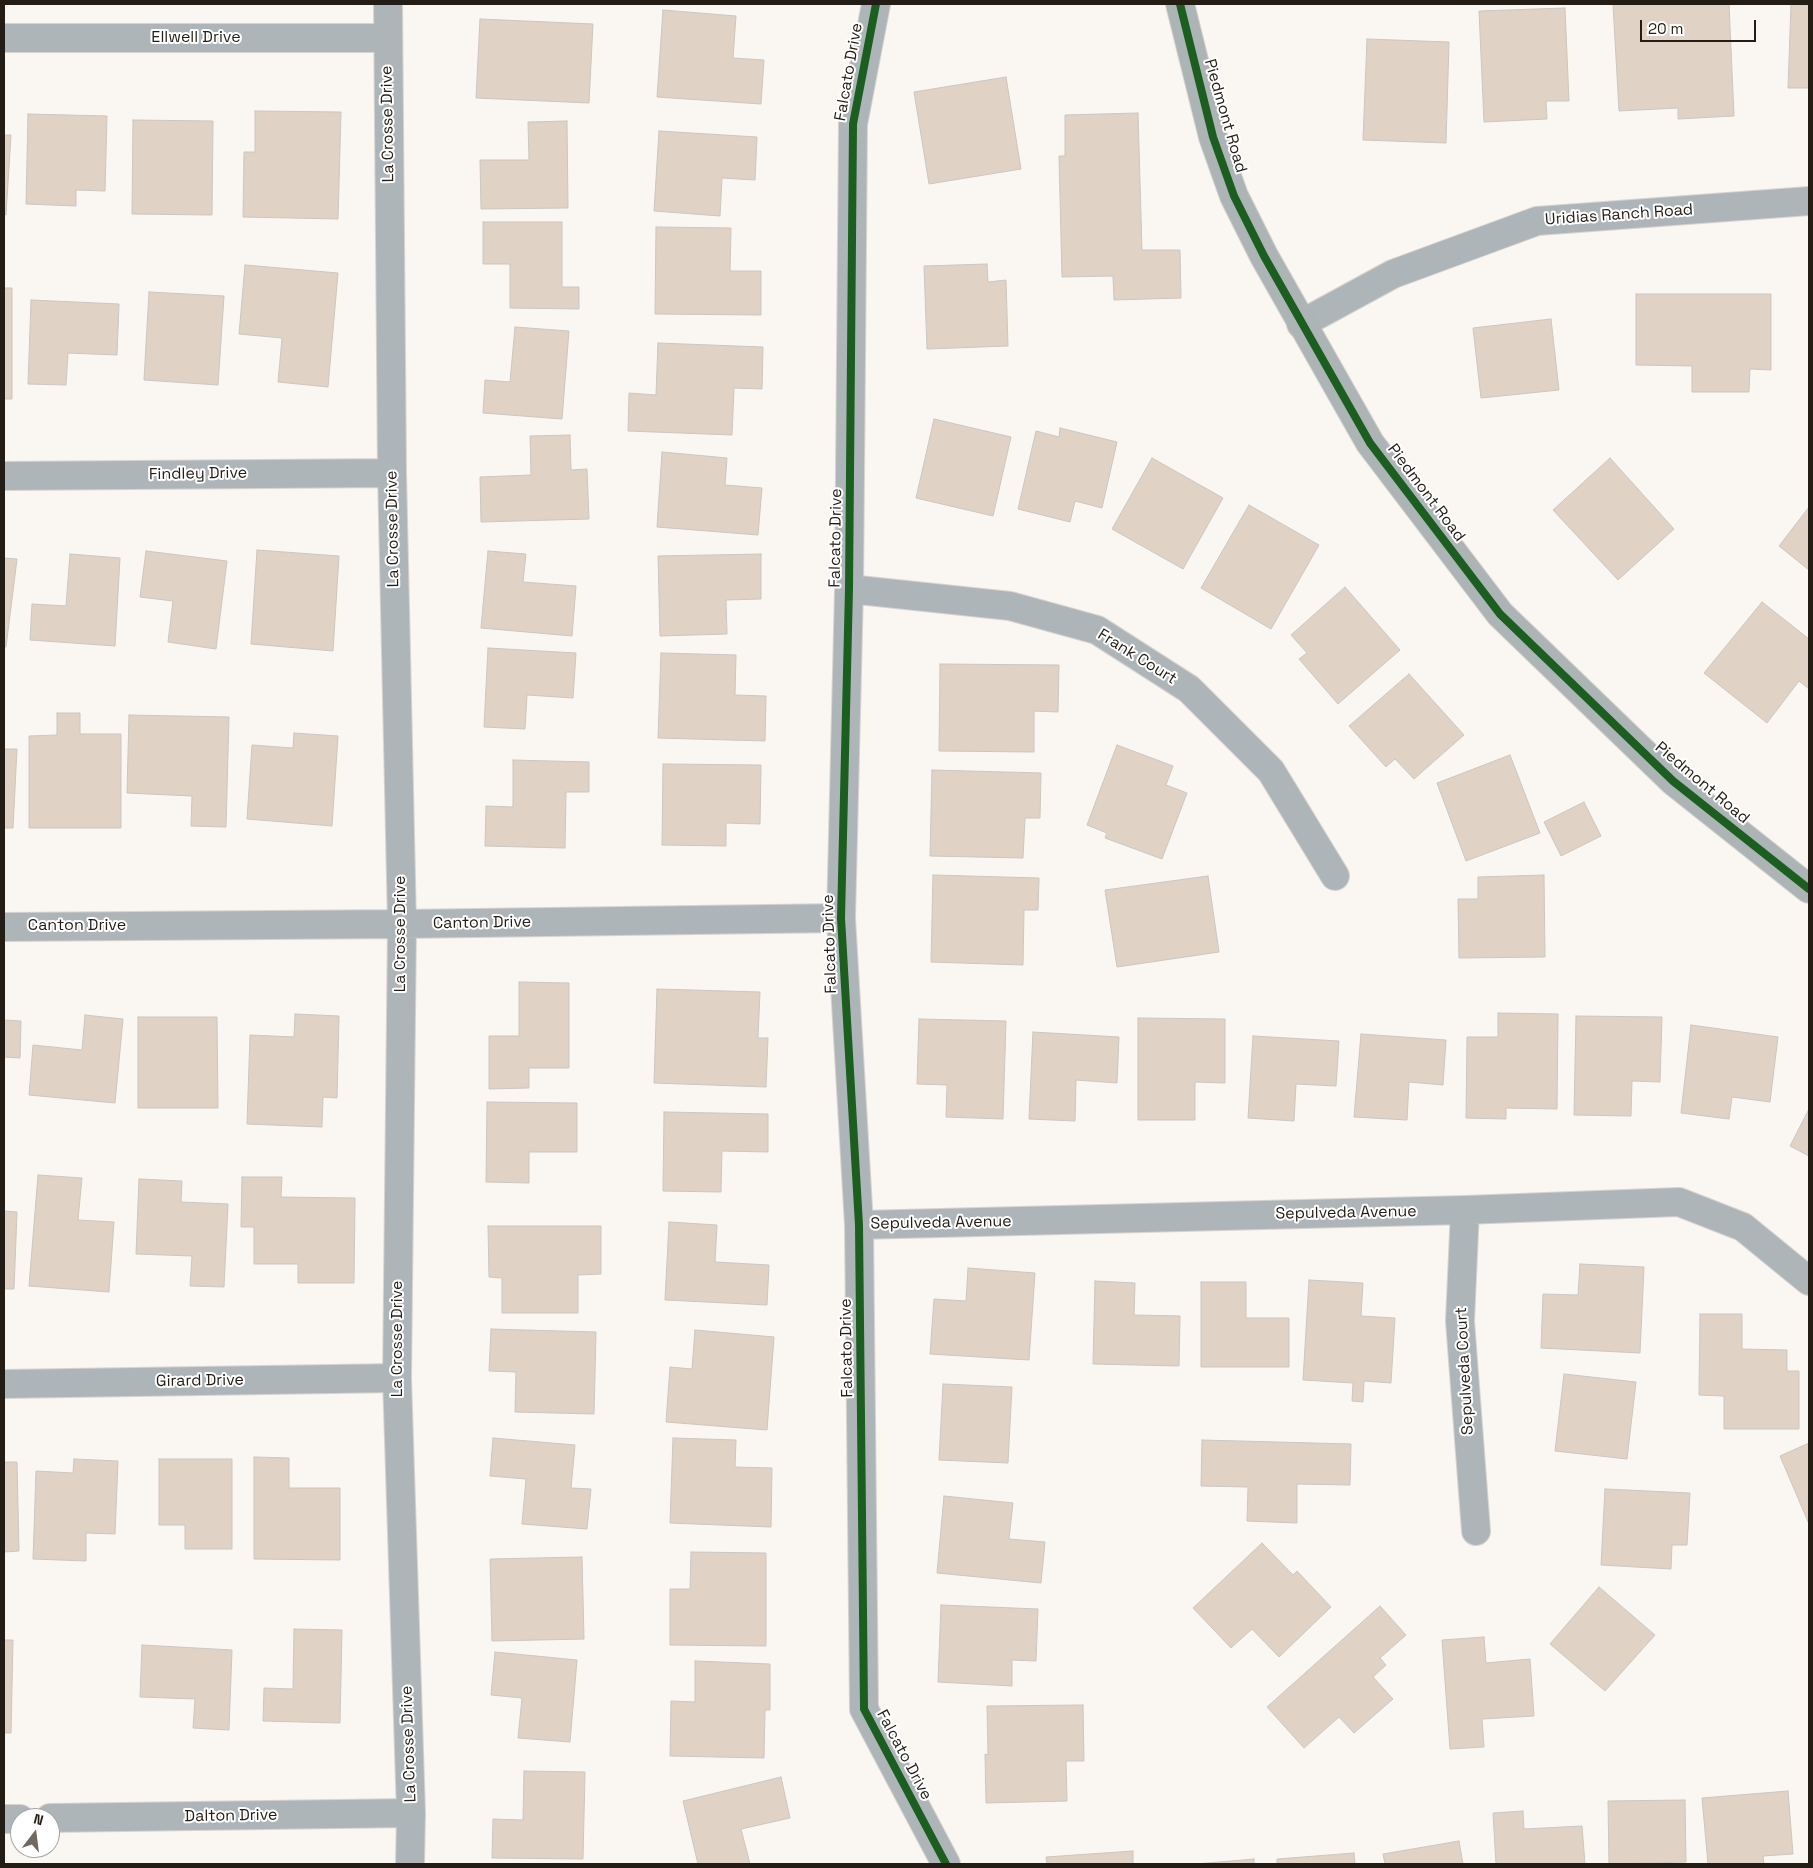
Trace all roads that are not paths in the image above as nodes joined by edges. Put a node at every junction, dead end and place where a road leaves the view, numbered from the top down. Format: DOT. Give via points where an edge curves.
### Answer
graph roads {
  1 [pos="388,4"];
  2 [pos="876,4"];
  3 [pos="1180,4"];
  4 [pos="4,38"];
  5 [pos="388,38"];
  6 [pos="1809,202"];
  7 [pos="1301,324"];
  8 [pos="392,472"];
  9 [pos="4,476"];
  10 [pos="849,589"];
  11 [pos="1335,876"];
  12 [pos="1809,889"];
  13 [pos="841,918"];
  14 [pos="402,924"];
  15 [pos="4,927"];
  16 [pos="1465,1210"];
  17 [pos="859,1226"];
  18 [pos="1809,1281"];
  19 [pos="397,1378"];
  20 [pos="4,1384"];
  21 [pos="1476,1531"];
  22 [pos="411,1813"];
  23 [pos="60,1818"];
  24 [pos="410,1864"];
  25 [pos="946,1864"];
  1 -- 5 [label="street, La Crosse Drive"];
  2 -- 10 [label="street, Falcato Drive" via="853,124"];
  3 -- 7 [label="main road, Piedmont Road" via="1213,137 1231,187"];
  4 -- 5 [label="street, Ellwell Drive"];
  5 -- 8 [label="street, La Crosse Drive"];
  6 -- 7 [label="street, Uridias Ranch Road" via="1537,221 1393,274"];
  7 -- 12 [label="main road, Piedmont Road" via="1370,443 1500,614 1674,780"];
  8 -- 9 [label="street, Findley Drive"];
  8 -- 14 [label="street, La Crosse Drive"];
  10 -- 11 [label="street, Frank Court" via="1010,606 1097,630 1189,689 1271,772"];
  10 -- 13 [label="street, Falcato Drive"];
  13 -- 14 [label="street, Canton Drive"];
  13 -- 17 [label="street, Falcato Drive"];
  14 -- 15 [label="street, Canton Drive"];
  14 -- 19 [label="street, La Crosse Drive"];
  16 -- 17 [label="street, Sepulveda Avenue"];
  16 -- 18 [label="street, Sepulveda Avenue" via="1679,1202 1744,1227"];
  16 -- 21 [label="street, Sepulveda Court" via="1460,1321"];
  17 -- 25 [label="street, Falcato Drive" via="864,1709"];
  19 -- 20 [label="street, Girard Drive"];
  19 -- 22 [label="street, La Crosse Drive"];
  22 -- 23 [label="street, Dalton Drive"];
  22 -- 24 [label="street, La Crosse Drive"];
}
